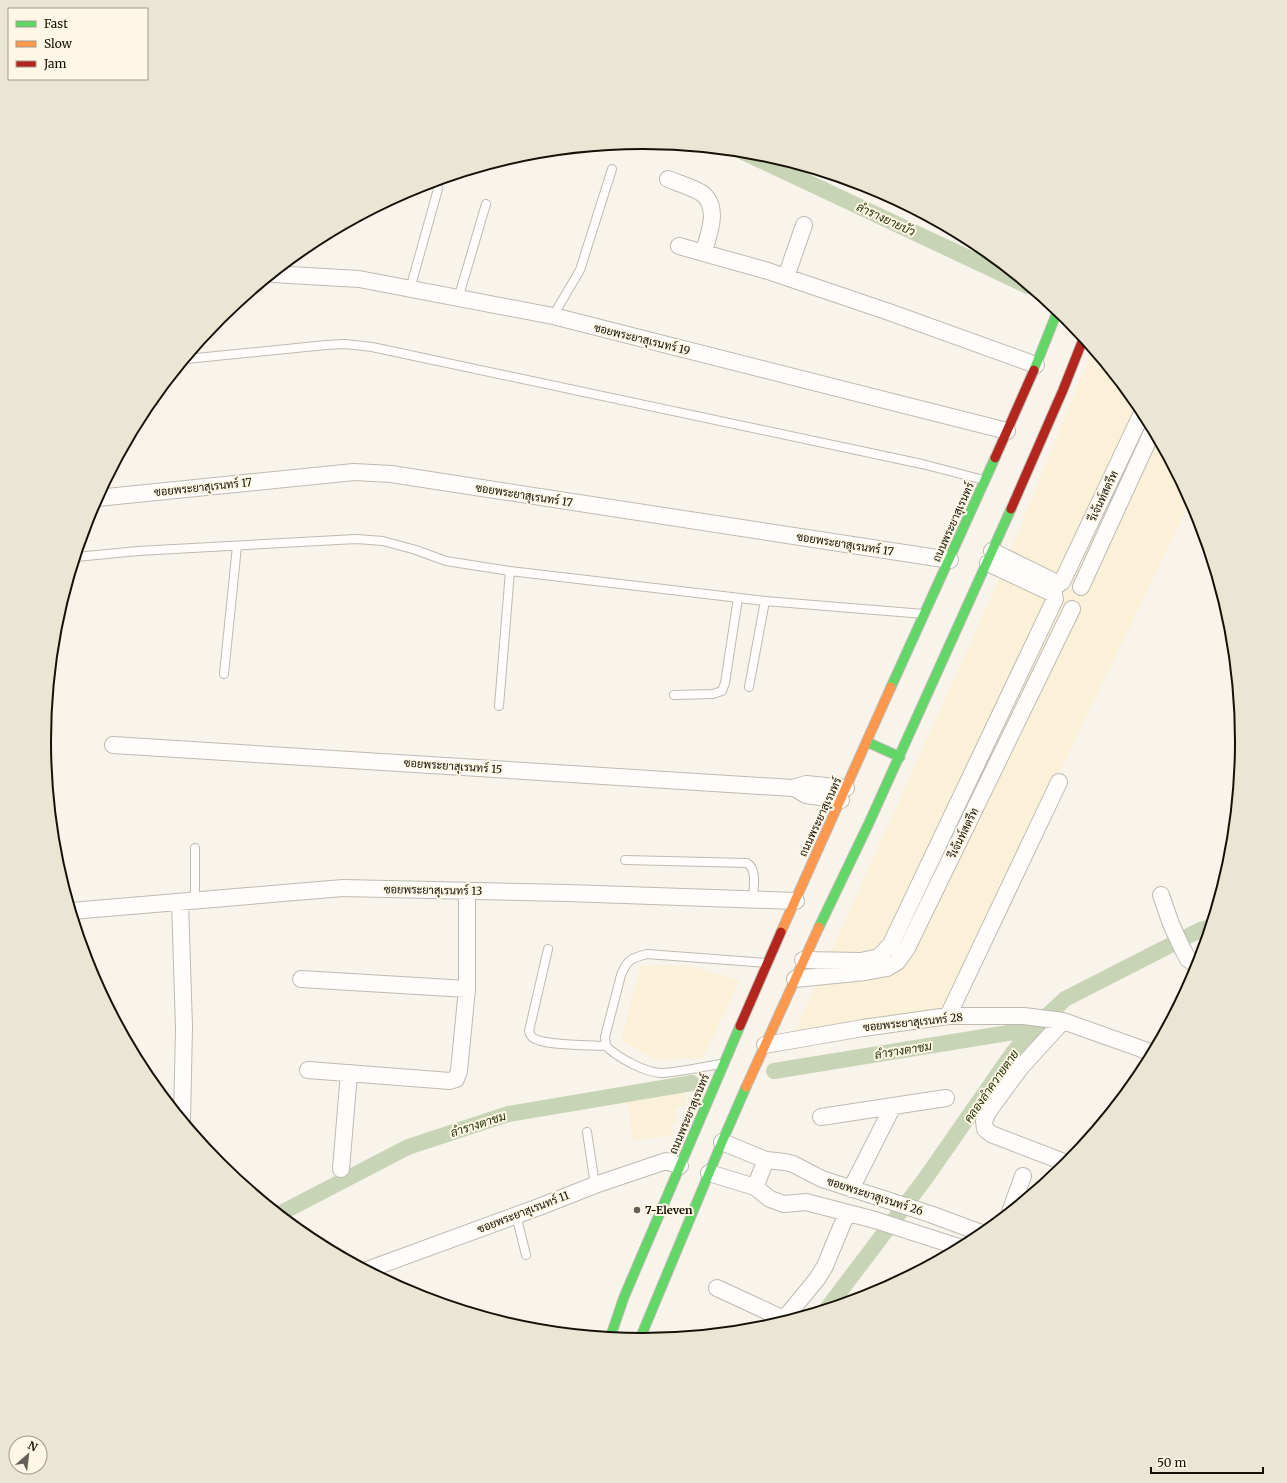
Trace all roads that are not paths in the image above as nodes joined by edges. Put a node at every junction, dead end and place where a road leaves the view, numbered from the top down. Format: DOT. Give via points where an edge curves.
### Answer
graph roads {
  1 [pos="612,169"];
  2 [pos="668,179"];
  3 [pos="438,189"];
  4 [pos="486,204"];
  5 [pos="804,225"];
  6 [pos="679,246"];
  7 [pos="703,253"];
  8 [pos="279,274"];
  9 [pos="786,277"];
  10 [pos="410,289"];
  11 [pos="458,299"];
  12 [pos="553,316"];
  13 [pos="1055,317"];
  14 [pos="1082,343"];
  15 [pos="192,358"];
  16 [pos="1036,365"];
  17 [pos="1140,418"];
  18 [pos="1007,431"];
  19 [pos="1151,435"];
  20 [pos="984,481"];
  21 [pos="104,497"];
  22 [pos="237,546"];
  23 [pos="80,557"];
  24 [pos="990,557"];
  25 [pos="950,560"];
  26 [pos="510,571"];
  27 [pos="1081,587"];
  28 [pos="1058,590"];
  29 [pos="738,598"];
  30 [pos="765,601"];
  31 [pos="1072,608"];
  32 [pos="924,614"];
  33 [pos="224,674"];
  34 [pos="749,687"];
  35 [pos="674,695"];
  36 [pos="499,706"];
  37 [pos="867,742"];
  38 [pos="113,745"];
  39 [pos="900,756"];
  40 [pos="1059,782"];
  41 [pos="844,794"];
  42 [pos="195,848"];
  43 [pos="625,860"];
  44 [pos="467,891"];
  45 [pos="1161,894"];
  46 [pos="753,899"];
  47 [pos="188,901"];
  48 [pos="796,901"];
  49 [pos="76,911"];
  50 [pos="548,949"];
  51 [pos="803,960"];
  52 [pos="768,963"];
  53 [pos="1193,963"];
  54 [pos="795,978"];
  55 [pos="301,979"];
  56 [pos="467,989"];
  57 [pos="948,1016"];
  58 [pos="1059,1020"];
  59 [pos="765,1045"];
  60 [pos="606,1046"];
  61 [pos="1148,1051"];
  62 [pos="723,1064"];
  63 [pos="308,1070"];
  64 [pos="349,1073"];
  65 [pos="946,1098"];
  66 [pos="894,1106"];
  67 [pos="182,1113"];
  68 [pos="821,1117"];
  69 [pos="587,1132"];
  70 [pos="722,1142"];
  71 [pos="766,1160"];
  72 [pos="1061,1161"];
  73 [pos="680,1166"];
  74 [pos="341,1168"];
  75 [pos="709,1173"];
  76 [pos="1023,1176"];
  77 [pos="595,1185"];
  78 [pos="755,1187"];
  79 [pos="852,1189"];
  80 [pos="1013,1205"];
  81 [pos="847,1213"];
  82 [pos="516,1215"];
  83 [pos="977,1231"];
  84 [pos="955,1246"];
  85 [pos="526,1255"];
  86 [pos="372,1268"];
  87 [pos="717,1288"];
  88 [pos="785,1317"];
  89 [pos="777,1319"];
  90 [pos="612,1333"];
  91 [pos="642,1334"];
  1 -- 12 [label="lane" via="580,270"];
  2 -- 7 [label="street" via="701,193 709,201 712,213 711,229"];
  3 -- 10 [label="lane"];
  4 -- 11 [label="lane"];
  5 -- 9 [label="street"];
  6 -- 7 [label="street"];
  7 -- 9 [label="street"];
  8 -- 10 [label="street, ซอยพระยาสุเรนทร์ 19" via="359,279"];
  9 -- 16 [label="street"];
  10 -- 11 [label="street, ซอยพระยาสุเรนทร์ 19"];
  11 -- 12 [label="street, ซอยพระยาสุเรนทร์ 19"];
  12 -- 18 [label="street, ซอยพระยาสุเรนทร์ 19"];
  13 -- 16 [label="street, ถนนพระยาสุเรนทร์"];
  14 -- 24 [label="street"];
  15 -- 20 [label="lane" via="326,344 372,346 922,464"];
  16 -- 18 [label="street, ถนนพระยาสุเรนทร์"];
  17 -- 28 [label="street, รีเจ้นท์สตรีท"];
  18 -- 20 [label="street, ถนนพระยาสุเรนทร์"];
  19 -- 27 [label="street, รีเจ้นท์สตรีท"];
  20 -- 25 [label="street, ถนนพระยาสุเรนทร์"];
  21 -- 25 [label="street, ซอยพระยาสุเรนทร์ 17" via="354,472 391,474"];
  22 -- 23 [label="lane"];
  22 -- 26 [label="lane" via="356,539 383,541 446,561"];
  22 -- 33 [label="lane"];
  24 -- 28 [label="street"];
  24 -- 39 [label="street"];
  25 -- 32 [label="street, ถนนพระยาสุเรนทร์"];
  26 -- 29 [label="lane"];
  26 -- 36 [label="lane"];
  27 -- 28 [label="street" via="1071,580"];
  27 -- 31 [label="street, รีเจ้นท์สตรีท" via="1082,600"];
  28 -- 31 [label="street" via="1057,603 1064,608"];
  28 -- 51 [label="street, รีเจ้นท์สตรีท" via="890,944 879,957 861,961"];
  29 -- 30 [label="lane"];
  29 -- 35 [label="lane" via="722,691 713,694"];
  30 -- 32 [label="lane"];
  30 -- 34 [label="lane"];
  31 -- 54 [label="street, รีเจ้นท์สตรีท" via="907,948 897,962 887,968 865,972"];
  32 -- 37 [label="street, ถนนพระยาสุเรนทร์"];
  37 -- 39 [label="street"];
  37 -- 41 [label="street, ถนนพระยาสุเรนทร์"];
  38 -- 41 [label="street, ซอยพระยาสุเรนทร์ 15" via="793,788 806,795"];
  39 -- 51 [label="street"];
  40 -- 57 [label="street"];
  41 -- 48 [label="street, ถนนพระยาสุเรนทร์"];
  42 -- 47 [label="lane"];
  43 -- 46 [label="lane" via="747,863 754,874"];
  44 -- 46 [label="street, ซอยพระยาสุเรนทร์ 13"];
  44 -- 47 [label="street, ซอยพระยาสุเรนทร์ 13" via="344,888"];
  44 -- 56 [label="street"];
  45 -- 53 [label="street" via="1183,950"];
  46 -- 48 [label="street, ซอยพระยาสุเรนทร์ 13"];
  47 -- 49 [label="street, ซอยพระยาสุเรนทร์ 13"];
  47 -- 67 [label="street"];
  48 -- 52 [label="street, ถนนพระยาสุเรนทร์"];
  50 -- 60 [label="lane" via="529,1031 532,1037 559,1044"];
  51 -- 54 [label="street"];
  52 -- 60 [label="lane" via="647,954 632,958 624,966 621,975 605,1037"];
  52 -- 62 [label="street, ถนนพระยาสุเรนทร์"];
  54 -- 59 [label="street"];
  55 -- 56 [label="street"];
  56 -- 64 [label="street" via="459,1071 456,1079 450,1081"];
  57 -- 58 [label="street, ซอยพระยาสุเรนทร์ 28" via="1024,1016"];
  57 -- 59 [label="street, ซอยพระยาสุเรนทร์ 28"];
  58 -- 61 [label="street, ซอยพระยาสุเรนทร์ 28"];
  58 -- 72 [label="street" via="988,1112 984,1121 985,1129 991,1134"];
  59 -- 70 [label="street"];
  60 -- 62 [label="lane" via="614,1054 628,1061 661,1073"];
  62 -- 73 [label="street, ถนนพระยาสุเรนทร์"];
  63 -- 64 [label="street"];
  64 -- 74 [label="street"];
  65 -- 66 [label="street"];
  66 -- 68 [label="street"];
  66 -- 79 [label="street"];
  69 -- 77 [label="lane"];
  70 -- 71 [label="street, ซอยพระยาสุเรนทร์ 26"];
  70 -- 75 [label="street"];
  71 -- 78 [label="street"];
  71 -- 79 [label="street, ซอยพระยาสุเรนทร์ 26" via="793,1164 822,1179"];
  73 -- 77 [label="street, ซอยพระยาสุเรนทร์ 11" via="666,1161"];
  73 -- 90 [label="street, ถนนพระยาสุเรนทร์" via="624,1297"];
  75 -- 78 [label="street, ซอยพระยาสุเรนทร์ 26"];
  75 -- 91 [label="street"];
  76 -- 80 [label="street"];
  77 -- 82 [label="street, ซอยพระยาสุเรนทร์ 11"];
  78 -- 81 [label="street, ซอยพระยาสุเรนทร์ 26" via="770,1199 784,1204 806,1202"];
  79 -- 83 [label="street, ซอยพระยาสุเรนทร์ 26"];
  81 -- 84 [label="street, ซอยพระยาสุเรนทร์ 26"];
  81 -- 88 [label="street" via="825,1266"];
  82 -- 85 [label="lane"];
  82 -- 86 [label="street, ซอยพระยาสุเรนทร์ 11"];
  87 -- 89 [label="street"];
}
